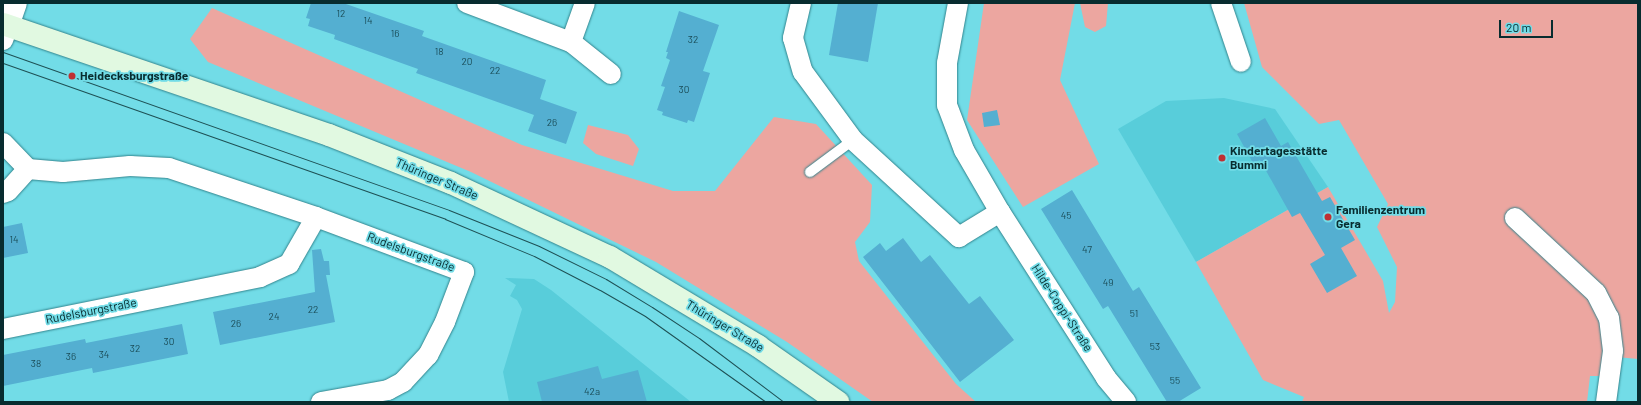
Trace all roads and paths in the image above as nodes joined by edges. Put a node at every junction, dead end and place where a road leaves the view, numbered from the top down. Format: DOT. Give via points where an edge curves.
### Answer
graph roads {
  1 [pos="16,3"];
  2 [pos="467,3"];
  3 [pos="585,3"];
  4 [pos="801,3"];
  5 [pos="958,3"];
  6 [pos="1221,3"];
  7 [pos="5,30"];
  8 [pos="571,42"];
  9 [pos="1241,62"];
  10 [pos="611,74"];
  11 [pos="853,140"];
  12 [pos="3,143"];
  13 [pos="28,169"];
  14 [pos="810,172"];
  15 [pos="3,193"];
  16 [pos="1000,212"];
  17 [pos="316,217"];
  18 [pos="1514,218"];
  19 [pos="3,329"];
  20 [pos="321,402"];
  21 [pos="838,402"];
  22 [pos="1126,402"];
  23 [pos="1606,402"];
  1 -- 7 [label="street"];
  2 -- 8 [label="street"];
  3 -- 8 [label="street"];
  4 -- 11 [label="street" via="794,38 803,72"];
  5 -- 16 [label="street, Hilde-Coppi-Straße" via="947,63 947,105 964,150"];
  6 -- 9 [label="street"];
  7 -- 21 [label="main road, Thüringer Straße" via="329,135 451,183 610,257 758,346"];
  8 -- 10 [label="street"];
  11 -- 14 [label="lane"];
  11 -- 16 [label="street" via="959,237"];
  12 -- 13 [label="street"];
  13 -- 15 [label="street" via="8,191"];
  13 -- 17 [label="street, Rudelsburgstraße" via="63,172 130,166 168,168"];
  16 -- 22 [label="street, Hilde-Coppi-Straße" via="1106,378"];
  17 -- 19 [label="street, Rudelsburgstraße" via="289,264 260,277"];
  17 -- 20 [label="street, Rudelsburgstraße" via="464,272 445,322 428,355 403,382 388,390"];
  18 -- 23 [label="street" via="1596,293 1609,318 1613,351"];
}
